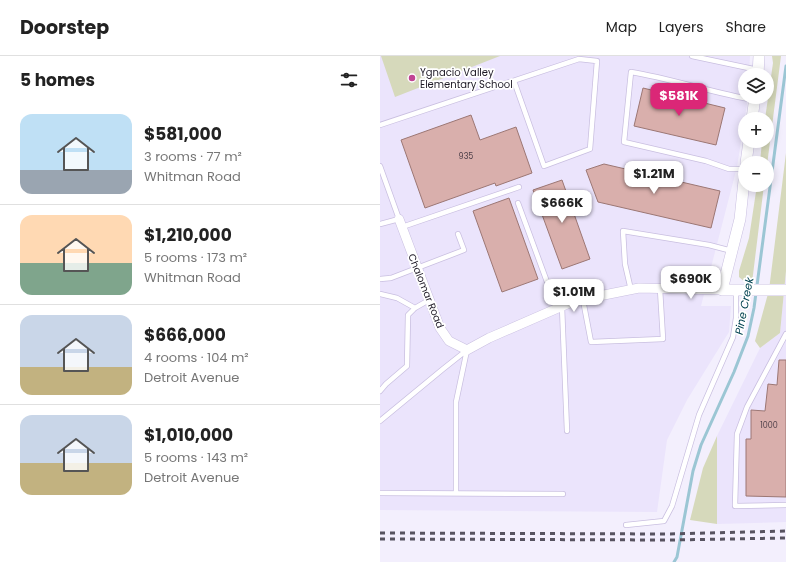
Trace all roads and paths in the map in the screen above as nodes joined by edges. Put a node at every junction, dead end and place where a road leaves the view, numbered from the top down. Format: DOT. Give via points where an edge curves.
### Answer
graph roads {
  1 [pos="692,56"];
  2 [pos="758,56"];
  3 [pos="739,68"];
  4 [pos="758,68"];
  5 [pos="514,81"];
  6 [pos="738,97"];
  7 [pos="380,125"];
  8 [pos="380,166"];
  9 [pos="738,169"];
  10 [pos="519,187"];
  11 [pos="743,192"];
  12 [pos="518,203"];
  13 [pos="400,223"];
  14 [pos="380,224"];
  15 [pos="458,234"];
  16 [pos="732,251"];
  17 [pos="417,268"];
  18 [pos="380,279"];
  19 [pos="660,289"];
  20 [pos="631,290"];
  21 [pos="722,290"];
  22 [pos="736,290"];
  23 [pos="786,290"];
  24 [pos="380,294"];
  25 [pos="429,300"];
  26 [pos="583,300"];
  27 [pos="415,308"];
  28 [pos="560,308"];
  29 [pos="786,334"];
  30 [pos="467,350"];
  31 [pos="380,391"];
  32 [pos="380,420"];
  33 [pos="567,431"];
  34 [pos="380,493"];
  35 [pos="456,493"];
  36 [pos="563,494"];
  37 [pos="786,505"];
  38 [pos="626,525"];
  1 -- 3 [label="lane"];
  2 -- 4 [label="street"];
  5 -- 5 [label="lane" via="579,59 597,61 590,149 544,166"];
  5 -- 7 [label="lane"];
  6 -- 9 [label="lane" via="631,72 624,142"];
  8 -- 13 [label="lane"];
  10 -- 13 [label="lane"];
  11 -- 16 [label="street" via="740,219"];
  12 -- 28 [label="lane"];
  13 -- 14 [label="lane"];
  13 -- 17 [label="street, Chalomar Road"];
  15 -- 17 [label="lane" via="464,250"];
  16 -- 20 [label="lane" via="623,231 625,264"];
  16 -- 21 [label="street"];
  17 -- 18 [label="lane"];
  17 -- 25 [label="street, Chalomar Road"];
  19 -- 20 [label="street"];
  19 -- 21 [label="street"];
  19 -- 26 [label="lane" via="663,339 591,342"];
  20 -- 26 [label="street"];
  21 -- 22 [label="street"];
  22 -- 23 [label="street"];
  22 -- 38 [label="lane" via="733,337 699,415 672,506 664,521"];
  24 -- 27 [label="lane" via="397,298"];
  25 -- 27 [label="lane"];
  25 -- 30 [label="street, Chalomar Road" via="440,328 449,341"];
  26 -- 28 [label="street" via="574,301"];
  27 -- 31 [label="lane" via="408,315 407,366"];
  28 -- 30 [label="street"];
  28 -- 33 [label="lane"];
  29 -- 37 [label="lane" via="747,407 737,434 735,506"];
  30 -- 32 [label="lane"];
  30 -- 35 [label="lane" via="456,402"];
  34 -- 35 [label="lane"];
  35 -- 36 [label="lane"];
}
